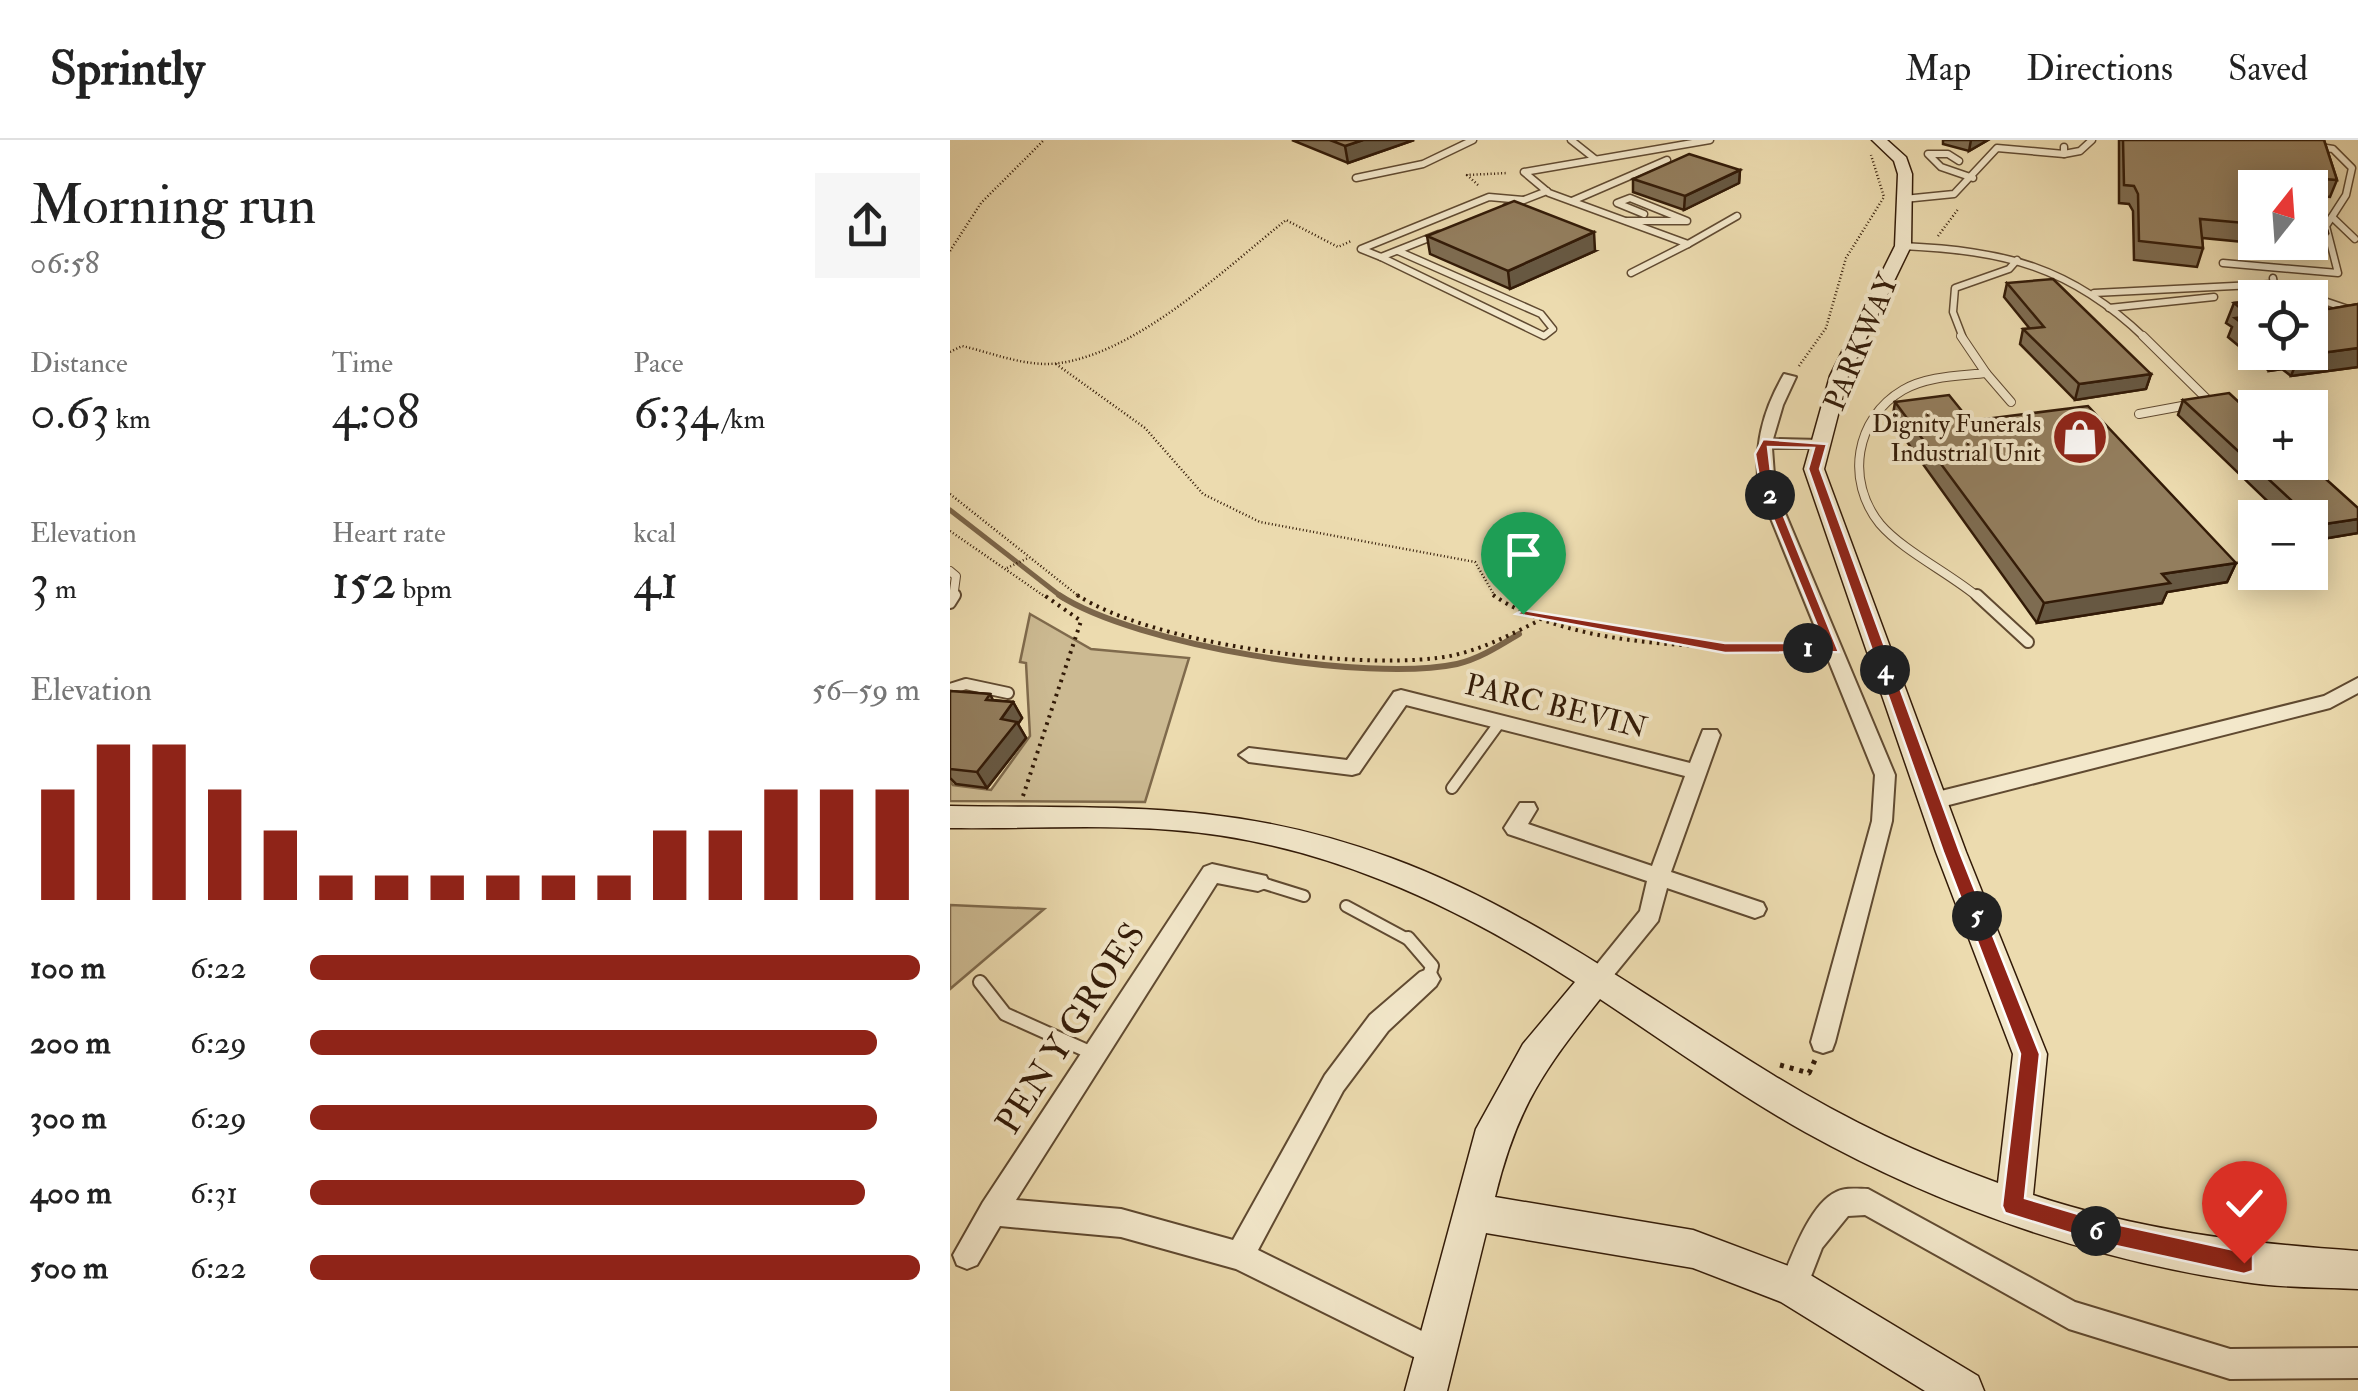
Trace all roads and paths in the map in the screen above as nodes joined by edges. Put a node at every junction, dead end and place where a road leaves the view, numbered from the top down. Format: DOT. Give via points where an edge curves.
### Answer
graph roads {
  1 [pos="1044,140"];
  2 [pos="1472,140"];
  3 [pos="1572,140"];
  4 [pos="1710,140"];
  5 [pos="2092,140"];
  6 [pos="1875,145"];
  7 [pos="2308,146"];
  8 [pos="1905,150"];
  9 [pos="1596,160"];
  10 [pos="1667,160"];
  11 [pos="1958,160"];
  12 [pos="1524,172"];
  13 [pos="1356,178"];
  14 [pos="1973,178"];
  15 [pos="1965,188"];
  16 [pos="1483,190"];
  17 [pos="1547,191"];
  18 [pos="1904,199"];
  19 [pos="1523,200"];
  20 [pos="1572,201"];
  21 [pos="1490,214"];
  22 [pos="1644,214"];
  23 [pos="1737,216"];
  24 [pos="2332,218"];
  25 [pos="1626,222"];
  26 [pos="1454,228"];
  27 [pos="1356,240"];
  28 [pos="2355,240"];
  29 [pos="1688,244"];
  30 [pos="1903,246"];
  31 [pos="1930,247"];
  32 [pos="1398,250"];
  33 [pos="950,251"];
  34 [pos="1381,258"];
  35 [pos="2017,260"];
  36 [pos="2223,263"];
  37 [pos="2270,267"];
  38 [pos="1631,274"];
  39 [pos="2273,280"];
  40 [pos="2238,286"];
  41 [pos="2094,294"];
  42 [pos="2214,297"];
  43 [pos="2328,303"];
  44 [pos="2109,308"];
  45 [pos="2348,310"];
  46 [pos="950,352"];
  47 [pos="1056,364"];
  48 [pos="1986,373"];
  49 [pos="1790,377"];
  50 [pos="2011,402"];
  51 [pos="2138,414"];
  52 [pos="1763,443"];
  53 [pos="1820,444"];
  54 [pos="950,494"];
  55 [pos="950,530"];
  56 [pos="1028,558"];
  57 [pos="1007,568"];
  58 [pos="950,570"];
  59 [pos="950,604"];
  60 [pos="1539,620"];
  61 [pos="2028,642"];
  62 [pos="1834,648"];
  63 [pos="2358,684"];
  64 [pos="950,689"];
  65 [pos="1008,693"];
  66 [pos="1500,722"];
  67 [pos="1710,735"];
  68 [pos="1249,755"];
  69 [pos="1697,772"];
  70 [pos="1452,788"];
  71 [pos="1934,801"];
  72 [pos="1527,809"];
  73 [pos="950,817"];
  74 [pos="1012,818"];
  75 [pos="1658,879"];
  76 [pos="1258,882"];
  77 [pos="1304,896"];
  78 [pos="1346,906"];
  79 [pos="1755,909"];
  80 [pos="1428,979"];
  81 [pos="1597,979"];
  82 [pos="980,982"];
  83 [pos="1823,1042"];
  84 [pos="1095,1054"];
  85 [pos="2013,1206"];
  86 [pos="994,1212"];
  87 [pos="1473,1212"];
  88 [pos="958,1256"];
  89 [pos="1240,1256"];
  90 [pos="2358,1270"];
  91 [pos="1793,1287"];
  92 [pos="1436,1353"];
  93 [pos="2358,1362"];
  94 [pos="1426,1391"];
  95 [pos="1963,1391"];
  1 -- 33 [label="path" via="981,203"];
  2 -- 13 [label="lane" via="1424,164"];
  3 -- 9 [label="lane"];
  4 -- 9 [label="lane"];
  5 -- 14 [label="lane" via="2080,152 1998,148"];
  6 -- 8 [label="main road"];
  6 -- 49 [label="path" via="1884,198 1846,258 1826,328"];
  7 -- 24 [label="lane" via="2333,149 2352,168"];
  8 -- 18 [label="main road, PARKWAY"];
  9 -- 12 [label="lane"];
  10 -- 20 [label="lane"];
  11 -- 14 [label="lane" via="1928,154 1941,167"];
  12 -- 16 [label="path" via="1467,176"];
  12 -- 17 [label="lane"];
  14 -- 15 [label="lane"];
  15 -- 18 [label="lane" via="1957,197"];
  15 -- 31 [label="path" via="1969,194"];
  17 -- 19 [label="lane"];
  17 -- 20 [label="lane"];
  18 -- 30 [label="main road, PARKWAY"];
  19 -- 21 [label="lane"];
  19 -- 34 [label="lane" via="1490,197 1362,249"];
  20 -- 25 [label="lane"];
  22 -- 22 [label="lane" via="1617,202 1630,198 1686,221"];
  22 -- 25 [label="lane"];
  23 -- 29 [label="lane"];
  24 -- 28 [label="lane"];
  24 -- 37 [label="lane" via="2326,226 2338,274"];
  25 -- 29 [label="lane"];
  26 -- 32 [label="lane"];
  27 -- 47 [label="path" via="1338,246 1286,220 1184,301 1086,358"];
  29 -- 38 [label="lane"];
  30 -- 31 [label="lane"];
  30 -- 53 [label="main road, PARKWAY" via="1839,376"];
  31 -- 35 [label="lane"];
  32 -- 34 [label="lane"];
  32 -- 34 [label="lane" via="1541,314 1553,329 1544,336"];
  35 -- 41 [label="lane"];
  35 -- 48 [label="lane" via="2008,270 1954,288 1958,335"];
  36 -- 37 [label="lane"];
  37 -- 39 [label="lane"];
  40 -- 41 [label="lane"];
  41 -- 44 [label="lane"];
  42 -- 44 [label="lane"];
  43 -- 45 [label="lane"];
  44 -- 51 [label="lane" via="2209,400"];
  46 -- 47 [label="path" via="962,346"];
  47 -- 60 [label="path" via="1145,428 1202,494 1260,522 1475,562 1489,593"];
  48 -- 50 [label="lane"];
  48 -- 61 [label="lane" via="1926,380 1904,390 1863,431 1858,465 1865,499 1880,524 1984,599"];
  49 -- 52 [label="street"];
  52 -- 53 [label="street"];
  52 -- 62 [label="street" via="1767,489"];
  53 -- 71 [label="main road, PARKWAY" via="1814,469"];
  54 -- 56 [label="path"];
  55 -- 57 [label="path"];
  56 -- 57 [label="path"];
  56 -- 60 [label="path" via="1125,620 1382,660 1480,648"];
  57 -- 74 [label="path" via="1081,622"];
  58 -- 59 [label="lane" via="957,592"];
  60 -- 62 [label="path" via="1725,648"];
  62 -- 83 [label="street" via="1884,775 1882,821"];
  63 -- 71 [label="street" via="2330,701"];
  64 -- 65 [label="lane" via="966,684"];
  66 -- 68 [label="street, PARC BEVIN" via="1400,697 1352,768"];
  66 -- 69 [label="street, PARC BEVIN"];
  66 -- 70 [label="lane"];
  67 -- 69 [label="street"];
  69 -- 75 [label="street"];
  71 -- 85 [label="main road, PARKWAY" via="2030,1054"];
  72 -- 75 [label="street" via="1515,828"];
  73 -- 74 [label="main road"];
  74 -- 81 [label="main road" via="1141,816 1264,830 1384,868 1470,907"];
  75 -- 79 [label="street"];
  75 -- 81 [label="street" via="1650,915"];
  76 -- 77 [label="lane"];
  76 -- 84 [label="street, PEN Y GROES" via="1208,866"];
  78 -- 80 [label="lane" via="1424,950 1432,966"];
  80 -- 89 [label="street" via="1379,1023 1334,1084"];
  81 -- 85 [label="main road" via="1766,1090 1914,1169"];
  81 -- 87 [label="main road" via="1535,1055 1494,1129"];
  82 -- 84 [label="lane" via="1006,1014"];
  84 -- 86 [label="street, PEN Y GROES"];
  85 -- 90 [label="main road" via="2244,1263"];
  86 -- 88 [label="street, PEN Y GROES"];
  86 -- 89 [label="street" via="1120,1223"];
  87 -- 91 [label="main road" via="1692,1249"];
  87 -- 92 [label="main road"];
  89 -- 92 [label="street"];
  91 -- 93 [label="street" via="1812,1239 1841,1203 1868,1202 2069,1315 2230,1364"];
  91 -- 95 [label="main road"];
  92 -- 94 [label="main road"];
}
